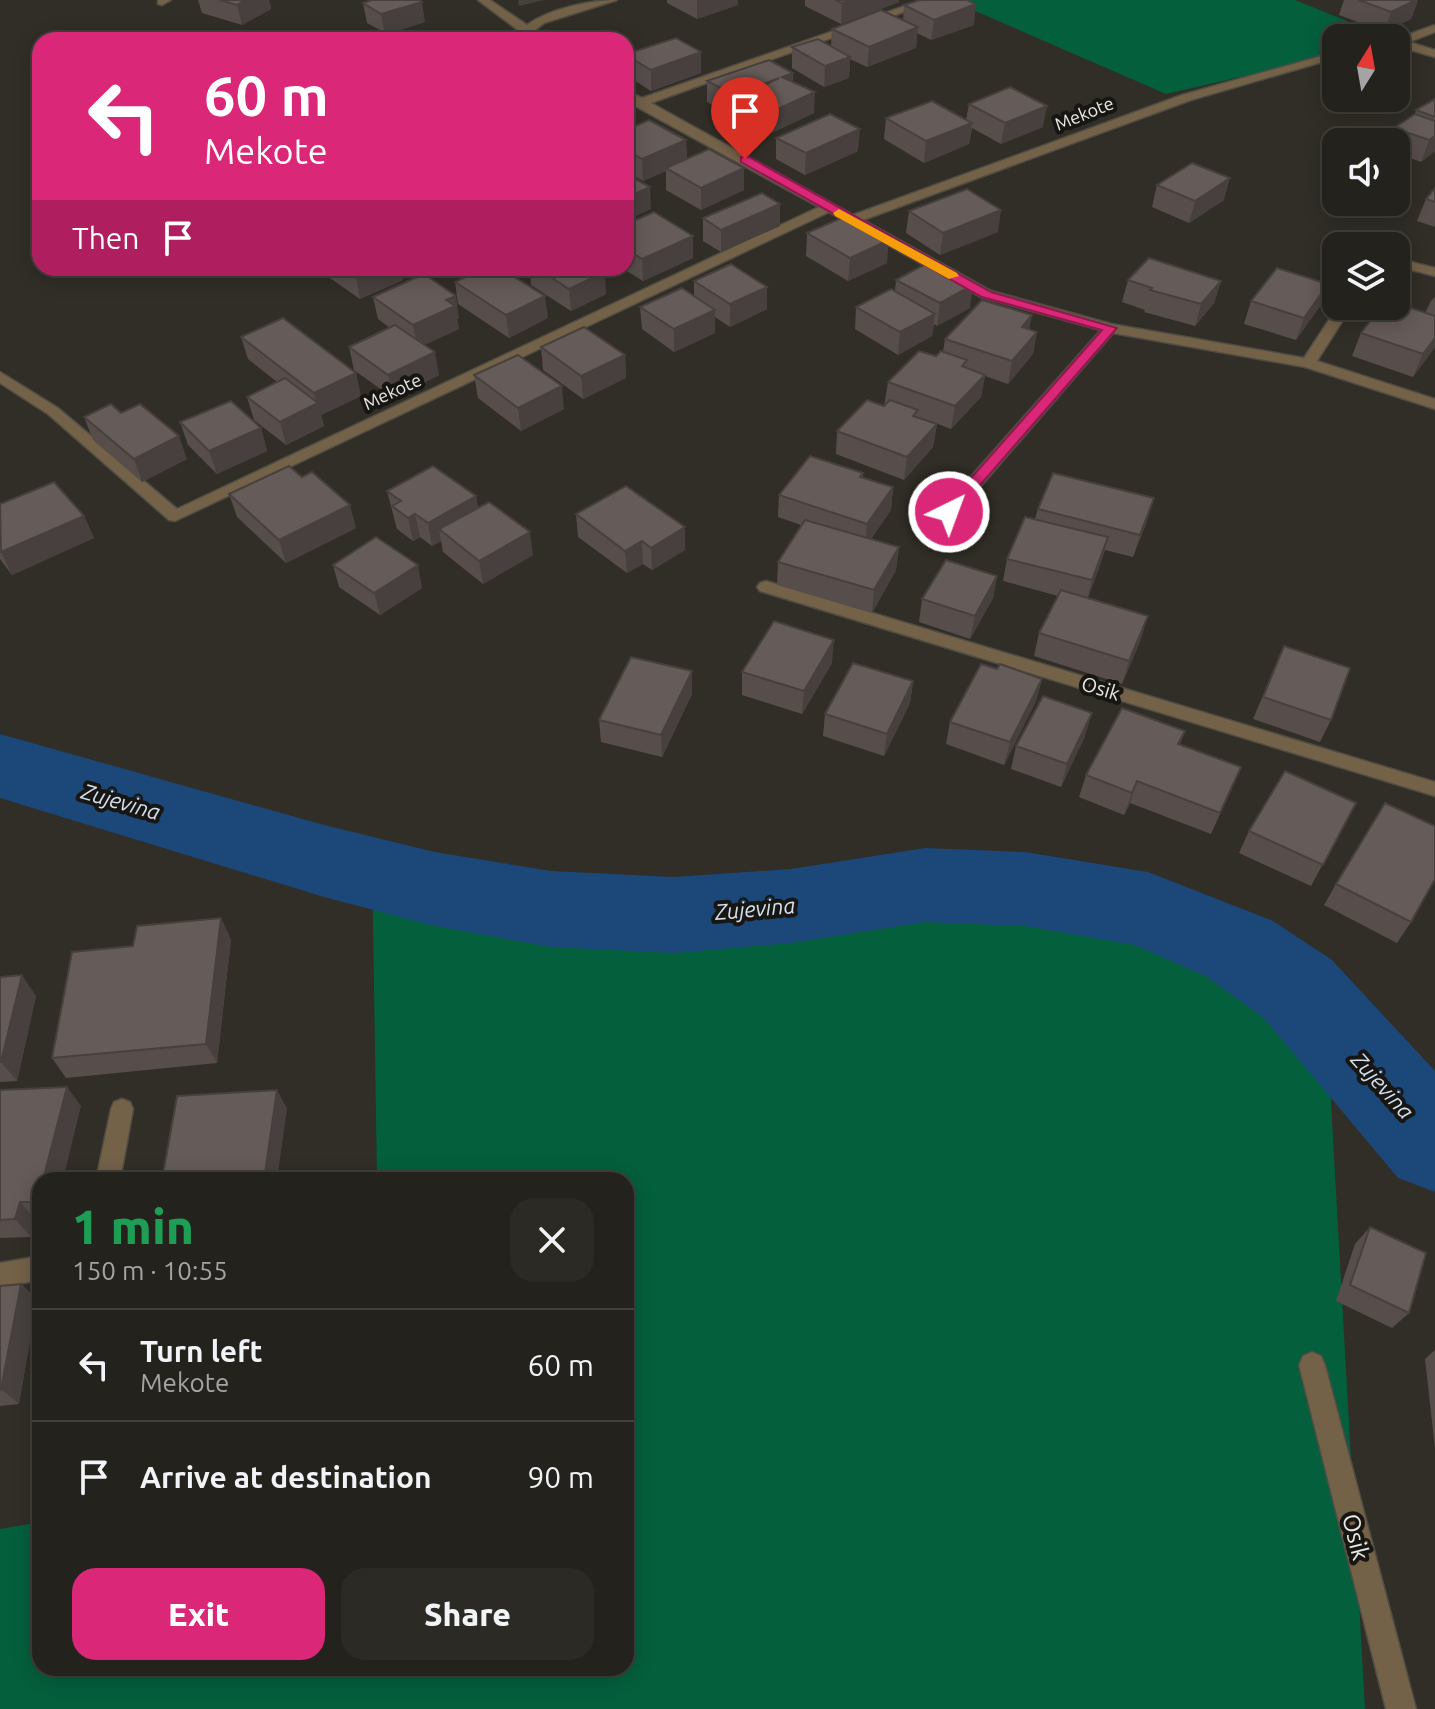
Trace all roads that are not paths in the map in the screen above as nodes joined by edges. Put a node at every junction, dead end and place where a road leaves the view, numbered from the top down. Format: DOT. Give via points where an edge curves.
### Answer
graph roads {
  1 [pos="483,0"];
  2 [pos="612,0"];
  3 [pos="932,0"];
  4 [pos="1435,28"];
  5 [pos="526,31"];
  6 [pos="1410,37"];
  7 [pos="1410,46"];
  8 [pos="1435,54"];
  9 [pos="1322,58"];
  10 [pos="634,97"];
  11 [pos="634,99"];
  12 [pos="669,119"];
  13 [pos="655,125"];
  14 [pos="829,207"];
  15 [pos="851,220"];
  16 [pos="1410,266"];
  17 [pos="1435,272"];
  18 [pos="1336,320"];
  19 [pos="1110,328"];
  20 [pos="1308,363"];
  21 [pos="0,376"];
  22 [pos="1432,398"];
  23 [pos="949,512"];
  24 [pos="766,587"];
  25 [pos="1435,789"];
  26 [pos="122,1109"];
  27 [pos="110,1172"];
  28 [pos="32,1269"];
  29 [pos="0,1275"];
  30 [pos="1312,1365"];
  31 [pos="1401,1709"];
  1 -- 5 [label="street"];
  2 -- 5 [label="street" via="540,21"];
  3 -- 10 [label="street"];
  4 -- 6 [label="street"];
  7 -- 8 [label="street"];
  9 -- 15 [label="street, Mekote" via="1156,106"];
  11 -- 12 [label="street"];
  12 -- 13 [label="street"];
  12 -- 14 [label="street"];
  14 -- 15 [label="street"];
  14 -- 21 [label="street, Mekote" via="175,516 53,411"];
  15 -- 19 [label="street" via="986,294"];
  16 -- 17 [label="street"];
  18 -- 20 [label="street"];
  19 -- 20 [label="street"];
  19 -- 23 [label="street"];
  20 -- 22 [label="street"];
  24 -- 25 [label="street, Osik"];
  26 -- 27 [label="street"];
  28 -- 29 [label="street"];
  30 -- 31 [label="street, Osik"];
}
